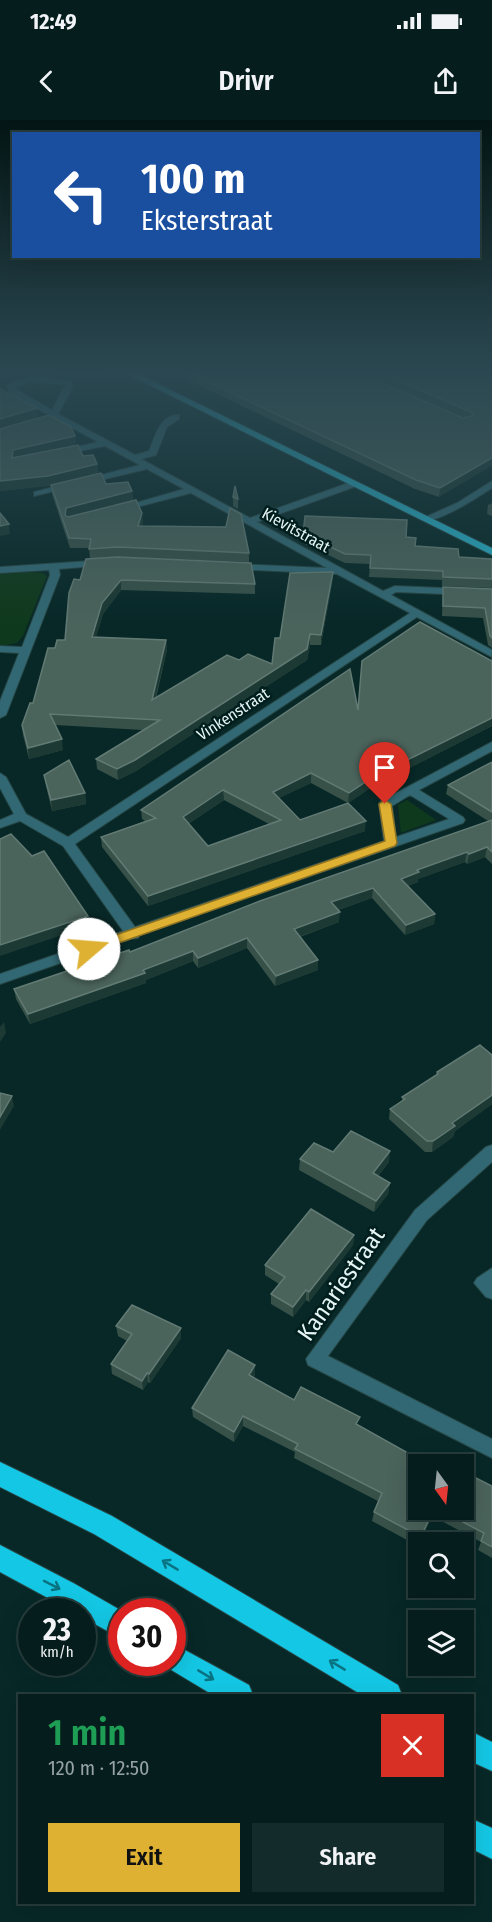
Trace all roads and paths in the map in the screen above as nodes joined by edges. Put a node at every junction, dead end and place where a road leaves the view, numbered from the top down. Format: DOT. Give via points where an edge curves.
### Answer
graph roads {
  1 [pos="131,456"];
  2 [pos="142,456"];
  3 [pos="297,456"];
  4 [pos="135,458"];
  5 [pos="148,466"];
  6 [pos="354,484"];
  7 [pos="492,484"];
  8 [pos="192,490"];
  9 [pos="37,494"];
  10 [pos="114,512"];
  11 [pos="426,519"];
  12 [pos="251,521"];
  13 [pos="492,552"];
  14 [pos="119,562"];
  15 [pos="53,566"];
  16 [pos="220,566"];
  17 [pos="0,570"];
  18 [pos="339,571"];
  19 [pos="492,593"];
  20 [pos="384,594"];
  21 [pos="417,613"];
  22 [pos="0,649"];
  23 [pos="27,650"];
  24 [pos="492,654"];
  25 [pos="0,715"];
  26 [pos="492,746"];
  27 [pos="0,777"];
  28 [pos="410,790"];
  29 [pos="21,816"];
  30 [pos="0,824"];
  31 [pos="68,843"];
  32 [pos="391,843"];
  33 [pos="133,935"];
  34 [pos="0,979"];
  35 [pos="492,1152"];
  36 [pos="492,1276"];
  37 [pos="492,1291"];
  38 [pos="492,1449"];
  39 [pos="0,1474"];
  40 [pos="0,1558"];
  41 [pos="108,1618"];
  42 [pos="186,1664"];
  43 [pos="237,1694"];
  44 [pos="386,1694"];
  45 [pos="474,1747"];
  46 [pos="492,1757"];
  47 [pos="474,1834"];
  48 [pos="492,1844"];
  1 -- 4 [label="street, Kievitstraat"];
  2 -- 4 [label="street"];
  3 -- 6 [label="main road"];
  4 -- 5 [label="street, Kievitstraat"];
  5 -- 8 [label="street, Kievitstraat"];
  5 -- 9 [label="street"];
  6 -- 11 [label="main road"];
  6 -- 12 [label="street"];
  7 -- 11 [label="street" via="460,505"];
  8 -- 10 [label="street"];
  8 -- 12 [label="street, Kievitstraat"];
  11 -- 13 [label="main road"];
  12 -- 18 [label="street, Kievitstraat"];
  14 -- 15 [label="street"];
  15 -- 17 [label="street"];
  15 -- 23 [label="street" via="55,575"];
  16 -- 18 [label="street"];
  18 -- 20 [label="street, Kievitstraat"];
  19 -- 20 [label="street" via="395,589"];
  20 -- 21 [label="street, Kievitstraat"];
  21 -- 24 [label="street, Kievitstraat"];
  21 -- 31 [label="street, Vinkenstraat"];
  22 -- 23 [label="street"];
  23 -- 25 [label="street"];
  26 -- 28 [label="street"];
  27 -- 29 [label="street"];
  28 -- 32 [label="street" via="385,804"];
  28 -- 32 [label="street" via="459,820"];
  29 -- 30 [label="street"];
  29 -- 31 [label="street"];
  31 -- 33 [label="street"];
  32 -- 33 [label="street"];
  33 -- 34 [label="street"];
  35 -- 38 [label="street, Kanariestraat" via="421,1215 315,1359"];
  36 -- 37 [label="street" via="483,1283"];
  44 -- 39 [label="highway, one-way" via="103,1525"];
  40 -- 41 [label="highway, one-way"];
  42 -- 43 [label="highway, one-way"];
  45 -- 46 [label="highway"];
  47 -- 48 [label="highway"];
}
